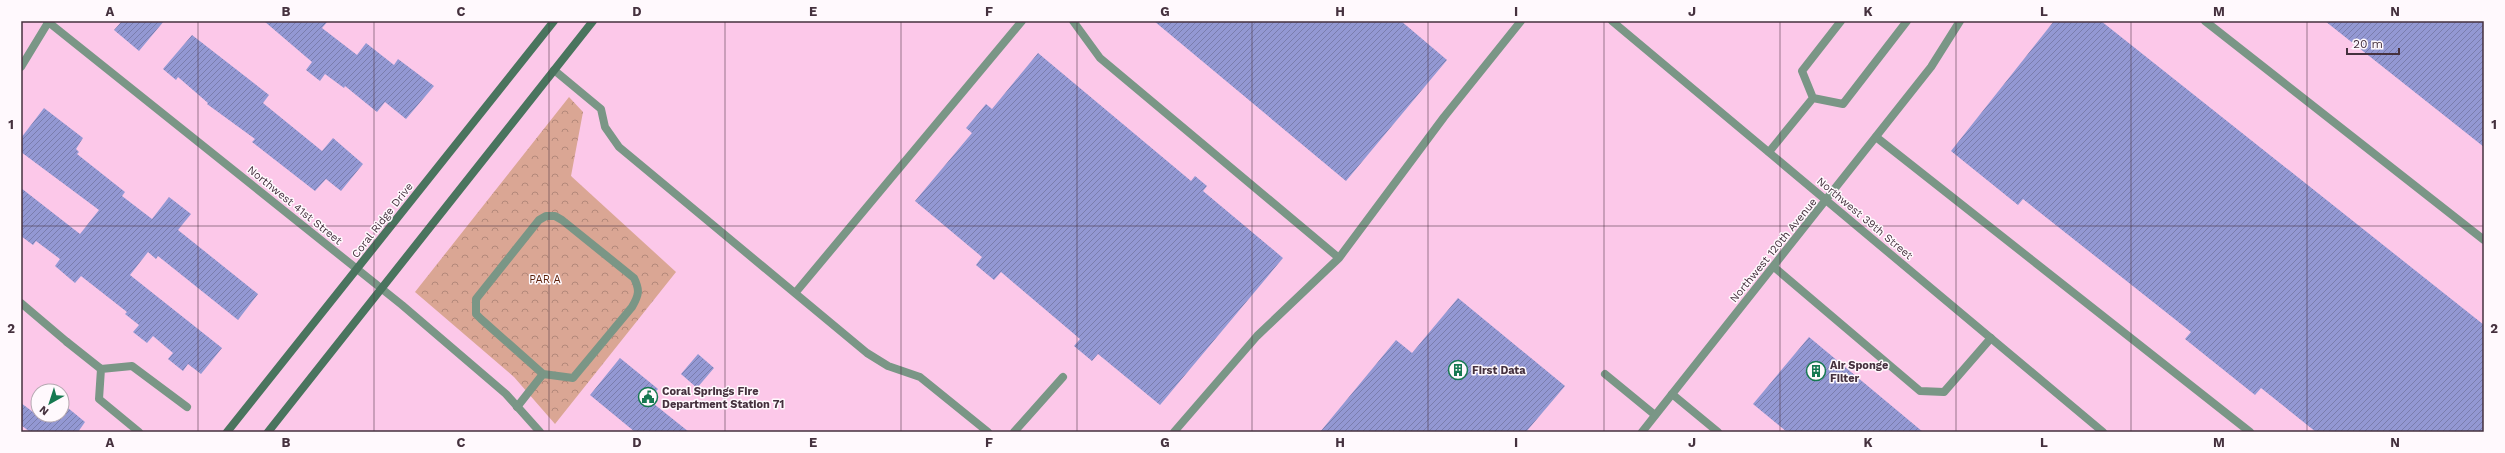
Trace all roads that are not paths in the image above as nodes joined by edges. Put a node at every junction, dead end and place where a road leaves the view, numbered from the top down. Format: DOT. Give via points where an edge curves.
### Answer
graph roads {
  1 [pos="48,21"];
  2 [pos="554,21"];
  3 [pos="593,21"];
  4 [pos="1022,21"];
  5 [pos="1073,21"];
  6 [pos="1521,21"];
  7 [pos="1612,21"];
  8 [pos="1841,21"];
  9 [pos="1908,21"];
  10 [pos="1960,21"];
  11 [pos="2205,21"];
  12 [pos="21,67"];
  13 [pos="554,70"];
  14 [pos="1813,98"];
  15 [pos="1876,137"];
  16 [pos="1769,152"];
  17 [pos="1827,201"];
  18 [pos="2484,240"];
  19 [pos="1340,258"];
  20 [pos="1774,267"];
  21 [pos="357,269"];
  22 [pos="381,288"];
  23 [pos="796,292"];
  24 [pos="21,303"];
  25 [pos="1991,338"];
  26 [pos="101,369"];
  27 [pos="543,374"];
  28 [pos="1605,374"];
  29 [pos="1063,377"];
  30 [pos="1672,394"];
  31 [pos="187,407"];
  32 [pos="517,407"];
  33 [pos="1655,415"];
  34 [pos="139,432"];
  35 [pos="227,432"];
  36 [pos="268,432"];
  37 [pos="540,432"];
  38 [pos="988,432"];
  39 [pos="1014,432"];
  40 [pos="1174,432"];
  41 [pos="1642,432"];
  42 [pos="1718,432"];
  43 [pos="2103,432"];
  44 [pos="2250,432"];
  1 -- 12 [label="street"];
  1 -- 21 [label="street, Northwest 41st Street"];
  2 -- 21 [label="main road, Coral Ridge Drive"];
  3 -- 13 [label="main road"];
  4 -- 23 [label="street"];
  5 -- 19 [label="street" via="1100,58"];
  6 -- 19 [label="street" via="1444,117"];
  7 -- 16 [label="street, Northwest 39th Street"];
  8 -- 14 [label="street" via="1802,71"];
  9 -- 14 [label="street" via="1843,104"];
  10 -- 15 [label="street, Northwest 120th Avenue" via="1931,67"];
  11 -- 18 [label="street"];
  13 -- 22 [label="main road"];
  13 -- 23 [label="street" via="601,109 605,127 619,147"];
  14 -- 16 [label="street"];
  15 -- 17 [label="street, Northwest 120th Avenue"];
  15 -- 44 [label="street"];
  16 -- 17 [label="street, Northwest 39th Street"];
  17 -- 20 [label="street, Northwest 120th Avenue"];
  17 -- 25 [label="street, Northwest 39th Street"];
  19 -- 40 [label="street" via="1257,336"];
  20 -- 25 [label="street" via="1920,391 1944,392"];
  20 -- 30 [label="street, Northwest 120th Avenue"];
  21 -- 22 [label="street, Northwest 41st Street"];
  21 -- 35 [label="main road, Coral Ridge Drive"];
  22 -- 32 [label="street, Northwest 41st Street"];
  22 -- 36 [label="main road"];
  23 -- 38 [label="street" via="867,352 888,366 920,377"];
  24 -- 26 [label="street"];
  25 -- 43 [label="street, Northwest 39th Street"];
  26 -- 31 [label="street" via="132,366"];
  26 -- 34 [label="street" via="99,399"];
  27 -- 27 [label="street" via="573,378 632,307 639,288 634,278 555,216 546,216 539,220 476,299 475,307 481,319"];
  27 -- 32 [label="street"];
  28 -- 33 [label="street"];
  29 -- 39 [label="street"];
  30 -- 33 [label="street, Northwest 120th Avenue"];
  30 -- 42 [label="street"];
  32 -- 37 [label="street, Northwest 41st Street"];
  33 -- 41 [label="street, Northwest 120th Avenue"];
}
